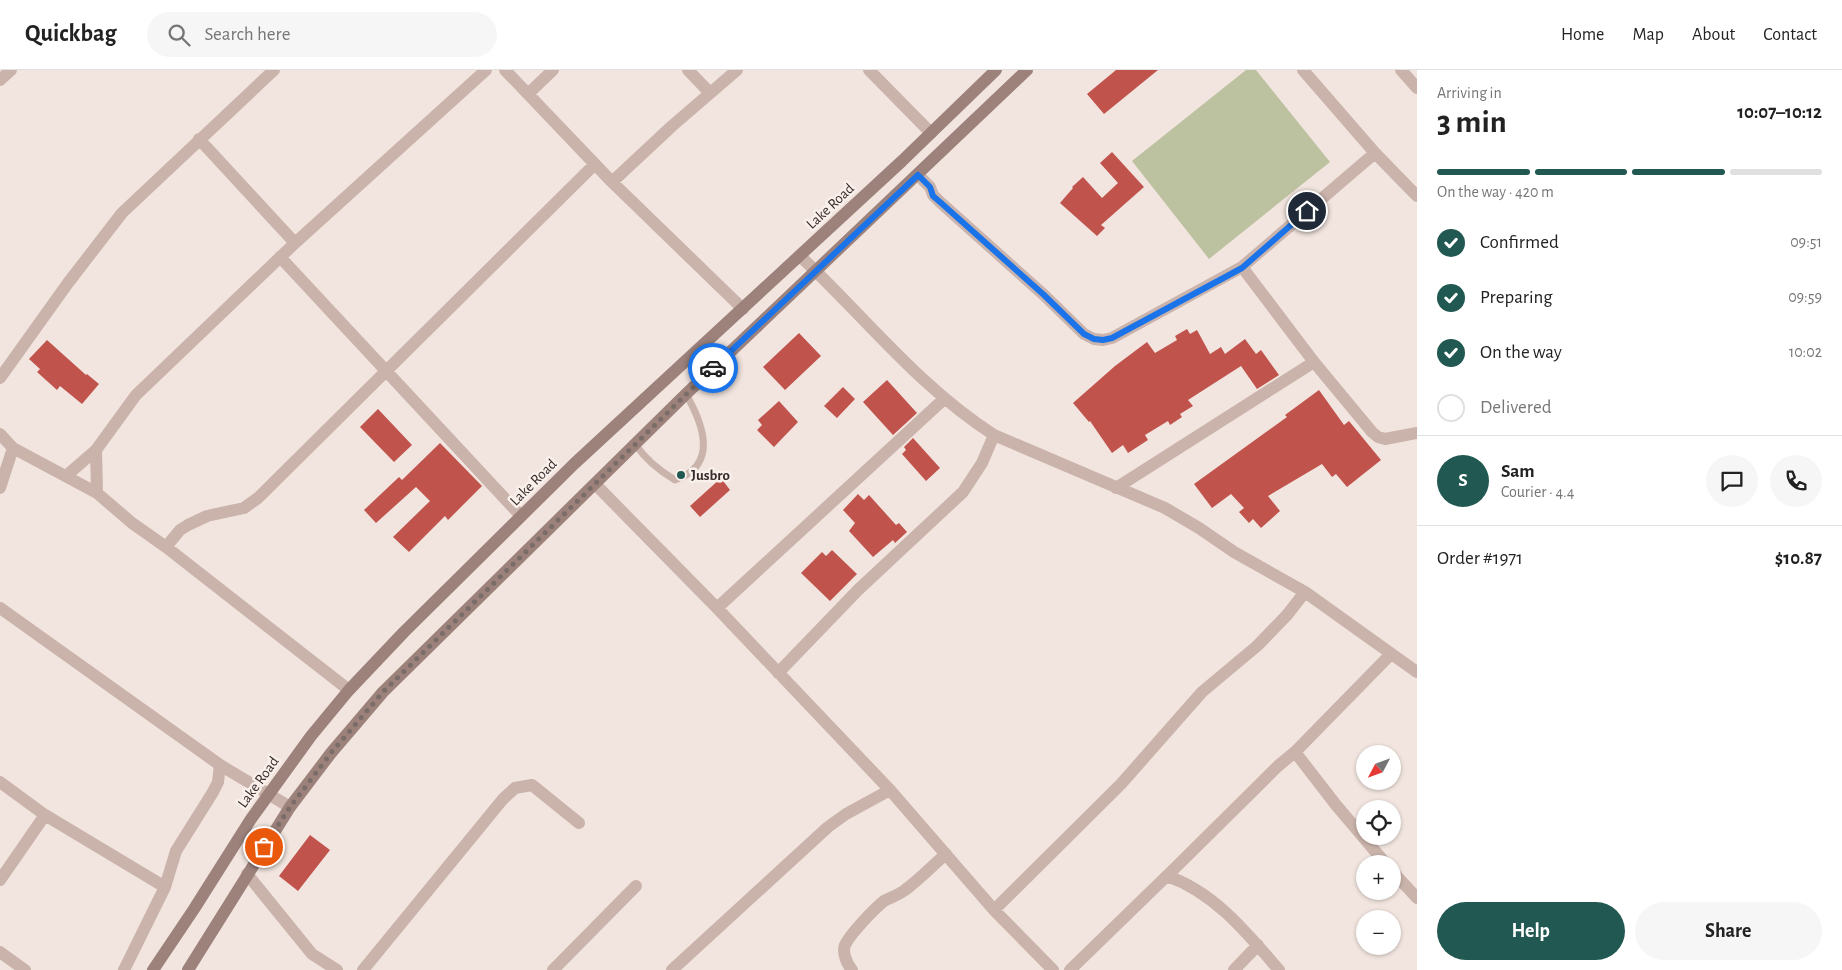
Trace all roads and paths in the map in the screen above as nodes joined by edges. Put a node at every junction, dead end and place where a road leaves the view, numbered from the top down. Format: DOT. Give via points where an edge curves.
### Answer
graph roads {
  1 [pos="11,70"];
  2 [pos="274,70"];
  3 [pos="486,70"];
  4 [pos="505,70"];
  5 [pos="552,70"];
  6 [pos="688,70"];
  7 [pos="737,70"];
  8 [pos="869,70"];
  9 [pos="996,70"];
  10 [pos="1027,70"];
  11 [pos="1303,70"];
  12 [pos="1400,70"];
  13 [pos="0,80"];
  14 [pos="1417,88"];
  15 [pos="710,93"];
  16 [pos="528,94"];
  17 [pos="931,133"];
  18 [pos="199,139"];
  19 [pos="1375,153"];
  20 [pos="594,165"];
  21 [pos="918,175"];
  22 [pos="612,182"];
  23 [pos="1417,196"];
  24 [pos="295,243"];
  25 [pos="800,256"];
  26 [pos="280,257"];
  27 [pos="1242,268"];
  28 [pos="816,271"];
  29 [pos="743,309"];
  30 [pos="1314,362"];
  31 [pos="386,370"];
  32 [pos="0,378"];
  33 [pos="686,394"];
  34 [pos="944,399"];
  35 [pos="1417,433"];
  36 [pos="0,434"];
  37 [pos="994,435"];
  38 [pos="635,444"];
  39 [pos="13,448"];
  40 [pos="96,450"];
  41 [pos="66,476"];
  42 [pos="595,484"];
  43 [pos="0,488"];
  44 [pos="1116,488"];
  45 [pos="97,493"];
  46 [pos="521,516"];
  47 [pos="166,547"];
  48 [pos="1306,592"];
  49 [pos="0,608"];
  50 [pos="717,608"];
  51 [pos="1392,654"];
  52 [pos="1417,672"];
  53 [pos="778,673"];
  54 [pos="349,690"];
  55 [pos="1295,752"];
  56 [pos="220,765"];
  57 [pos="0,782"];
  58 [pos="890,790"];
  59 [pos="269,793"];
  60 [pos="290,807"];
  61 [pos="45,815"];
  62 [pos="579,823"];
  63 [pos="946,854"];
  64 [pos="1378,855"];
  65 [pos="247,874"];
  66 [pos="1167,876"];
  67 [pos="0,880"];
  68 [pos="1401,881"];
  69 [pos="636,886"];
  70 [pos="165,887"];
  71 [pos="1417,898"];
  72 [pos="994,910"];
  73 [pos="1258,945"];
  74 [pos="0,952"];
  75 [pos="25,970"];
  76 [pos="124,970"];
  77 [pos="153,970"];
  78 [pos="188,970"];
  79 [pos="338,970"];
  80 [pos="363,970"];
  81 [pos="554,970"];
  82 [pos="672,970"];
  83 [pos="852,970"];
  84 [pos="1053,970"];
  85 [pos="1070,970"];
  86 [pos="1234,970"];
  87 [pos="1279,970"];
  1 -- 13 [label="street"];
  2 -- 18 [label="street"];
  3 -- 24 [label="street"];
  4 -- 16 [label="street"];
  5 -- 16 [label="street"];
  6 -- 15 [label="street"];
  7 -- 15 [label="street"];
  8 -- 17 [label="street"];
  9 -- 17 [label="main road, Lake Road"];
  10 -- 21 [label="main road"];
  11 -- 19 [label="street"];
  12 -- 14 [label="street"];
  15 -- 22 [label="street"];
  16 -- 20 [label="street"];
  17 -- 25 [label="main road, Lake Road"];
  18 -- 24 [label="street"];
  18 -- 32 [label="street" via="122,213"];
  19 -- 23 [label="street"];
  19 -- 27 [label="street"];
  20 -- 22 [label="street"];
  20 -- 31 [label="street"];
  21 -- 27 [label="street" via="930,187 933,196 1084,334 1094,339 1112,338"];
  21 -- 28 [label="main road"];
  22 -- 29 [label="street"];
  24 -- 26 [label="street"];
  25 -- 28 [label="street"];
  25 -- 29 [label="main road, Lake Road"];
  26 -- 31 [label="street"];
  26 -- 40 [label="street" via="136,395"];
  27 -- 30 [label="street"];
  28 -- 33 [label="main road"];
  28 -- 34 [label="street"];
  29 -- 46 [label="main road, Lake Road"];
  30 -- 35 [label="street" via="1378,437 1384,439"];
  30 -- 44 [label="street"];
  31 -- 46 [label="street"];
  31 -- 47 [label="street" via="258,498 244,508 207,516 188,525"];
  33 -- 38 [label="main road"];
  33 -- 38 [label="lane" via="703,436 704,450 692,470 675,480 645,459"];
  34 -- 37 [label="street"];
  34 -- 50 [label="street"];
  36 -- 39 [label="street"];
  37 -- 44 [label="street"];
  37 -- 53 [label="street" via="982,463 963,492 858,590"];
  38 -- 42 [label="main road"];
  39 -- 41 [label="street"];
  39 -- 43 [label="street"];
  40 -- 41 [label="street"];
  40 -- 45 [label="street"];
  41 -- 45 [label="street"];
  42 -- 50 [label="street"];
  42 -- 60 [label="main road" via="383,692"];
  44 -- 48 [label="street" via="1165,508"];
  45 -- 47 [label="street"];
  46 -- 54 [label="main road, Lake Road"];
  47 -- 54 [label="street"];
  48 -- 51 [label="street"];
  48 -- 72 [label="street" via="1257,646 1202,692 1121,784"];
  49 -- 56 [label="street"];
  50 -- 53 [label="street"];
  51 -- 52 [label="street"];
  51 -- 55 [label="street"];
  53 -- 58 [label="street"];
  54 -- 59 [label="main road, Lake Road"];
  55 -- 64 [label="street"];
  55 -- 66 [label="street"];
  56 -- 59 [label="street"];
  56 -- 70 [label="street" via="218,782 176,851"];
  57 -- 61 [label="street"];
  58 -- 63 [label="street"];
  58 -- 82 [label="street" via="846,814 828,828"];
  59 -- 60 [label="street"];
  59 -- 77 [label="main road, Lake Road"];
  60 -- 65 [label="main road"];
  61 -- 67 [label="street"];
  61 -- 70 [label="street"];
  62 -- 80 [label="street" via="532,785 515,788"];
  63 -- 72 [label="street"];
  63 -- 83 [label="street" via="903,892 874,910 857,930 844,952"];
  65 -- 78 [label="main road"];
  65 -- 79 [label="street" via="312,954"];
  66 -- 73 [label="street" via="1198,890"];
  66 -- 85 [label="street"];
  68 -- 71 [label="street"];
  69 -- 81 [label="street"];
  70 -- 76 [label="street"];
  72 -- 84 [label="street"];
  73 -- 86 [label="street"];
  73 -- 87 [label="street"];
  74 -- 75 [label="street"];
}
